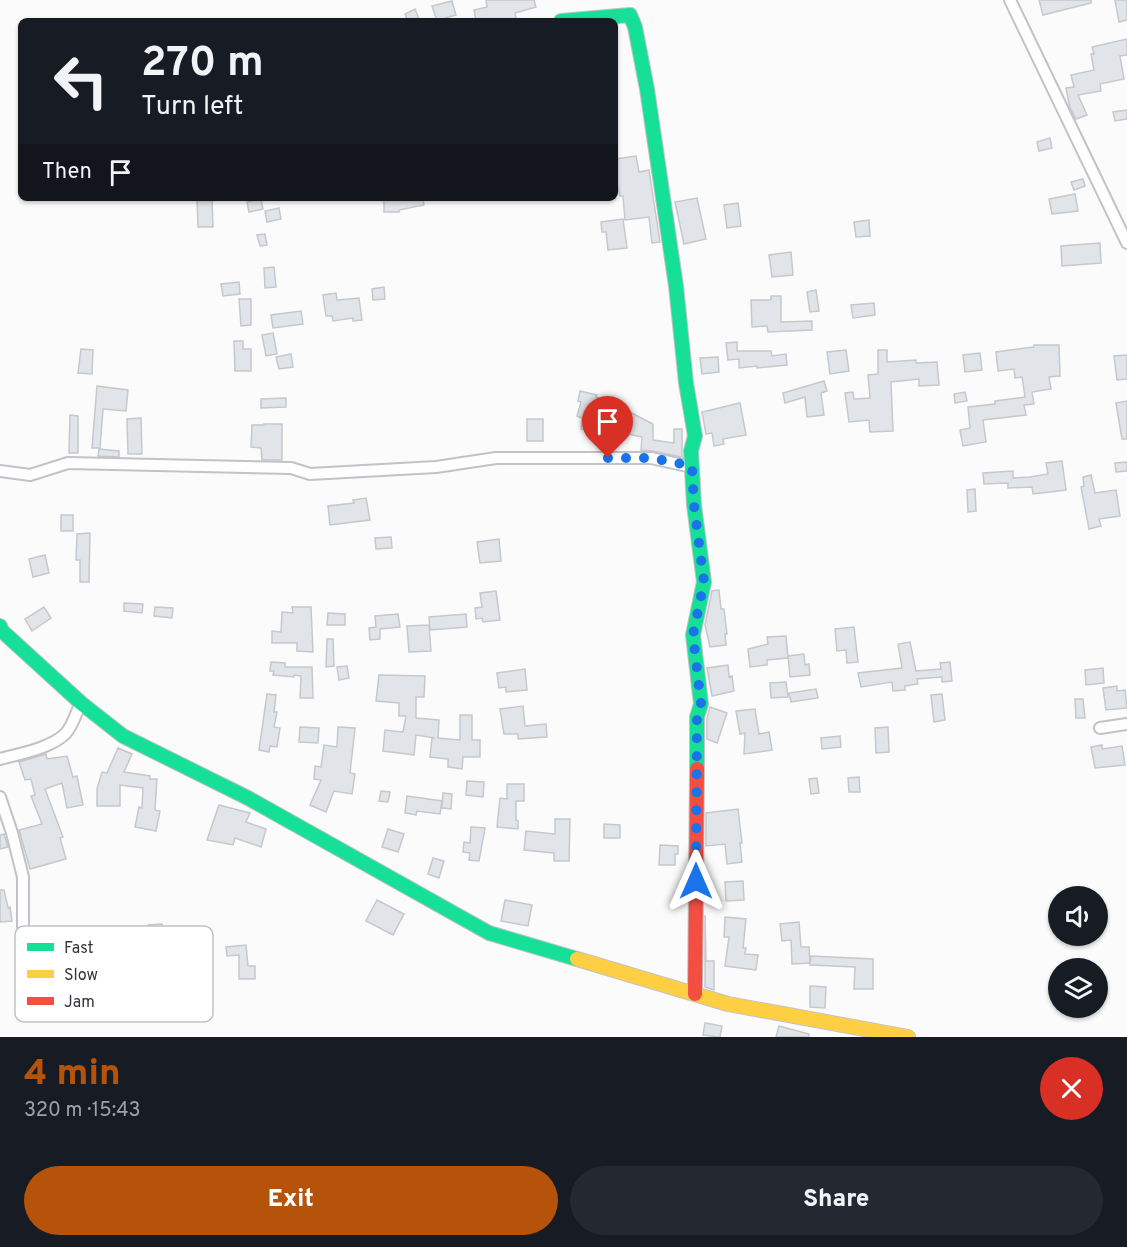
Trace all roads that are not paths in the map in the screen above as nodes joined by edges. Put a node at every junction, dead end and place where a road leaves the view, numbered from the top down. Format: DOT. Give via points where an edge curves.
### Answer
graph roads {
  1 [pos="1010,0"];
  2 [pos="596,18"];
  3 [pos="1127,243"];
  4 [pos="692,466"];
  5 [pos="0,471"];
  6 [pos="0,626"];
  7 [pos="81,703"];
  8 [pos="1127,724"];
  9 [pos="1100,728"];
  10 [pos="0,759"];
  11 [pos="0,797"];
  12 [pos="22,926"];
  13 [pos="694,994"];
  14 [pos="908,1037"];
  1 -- 3 [label="street"];
  2 -- 4 [label="street" via="630,15 635,27 676,286 695,436"];
  4 -- 5 [label="street" via="651,458 496,458 436,467 310,474 291,468 69,462 30,475"];
  4 -- 13 [label="street" via="704,582 693,635 701,704 697,717"];
  6 -- 7 [label="street"];
  7 -- 10 [label="street" via="61,737"];
  7 -- 13 [label="street" via="123,736 248,798 489,933"];
  8 -- 9 [label="street"];
  11 -- 12 [label="street" via="22,877"];
  13 -- 14 [label="street" via="728,1004"];
}
